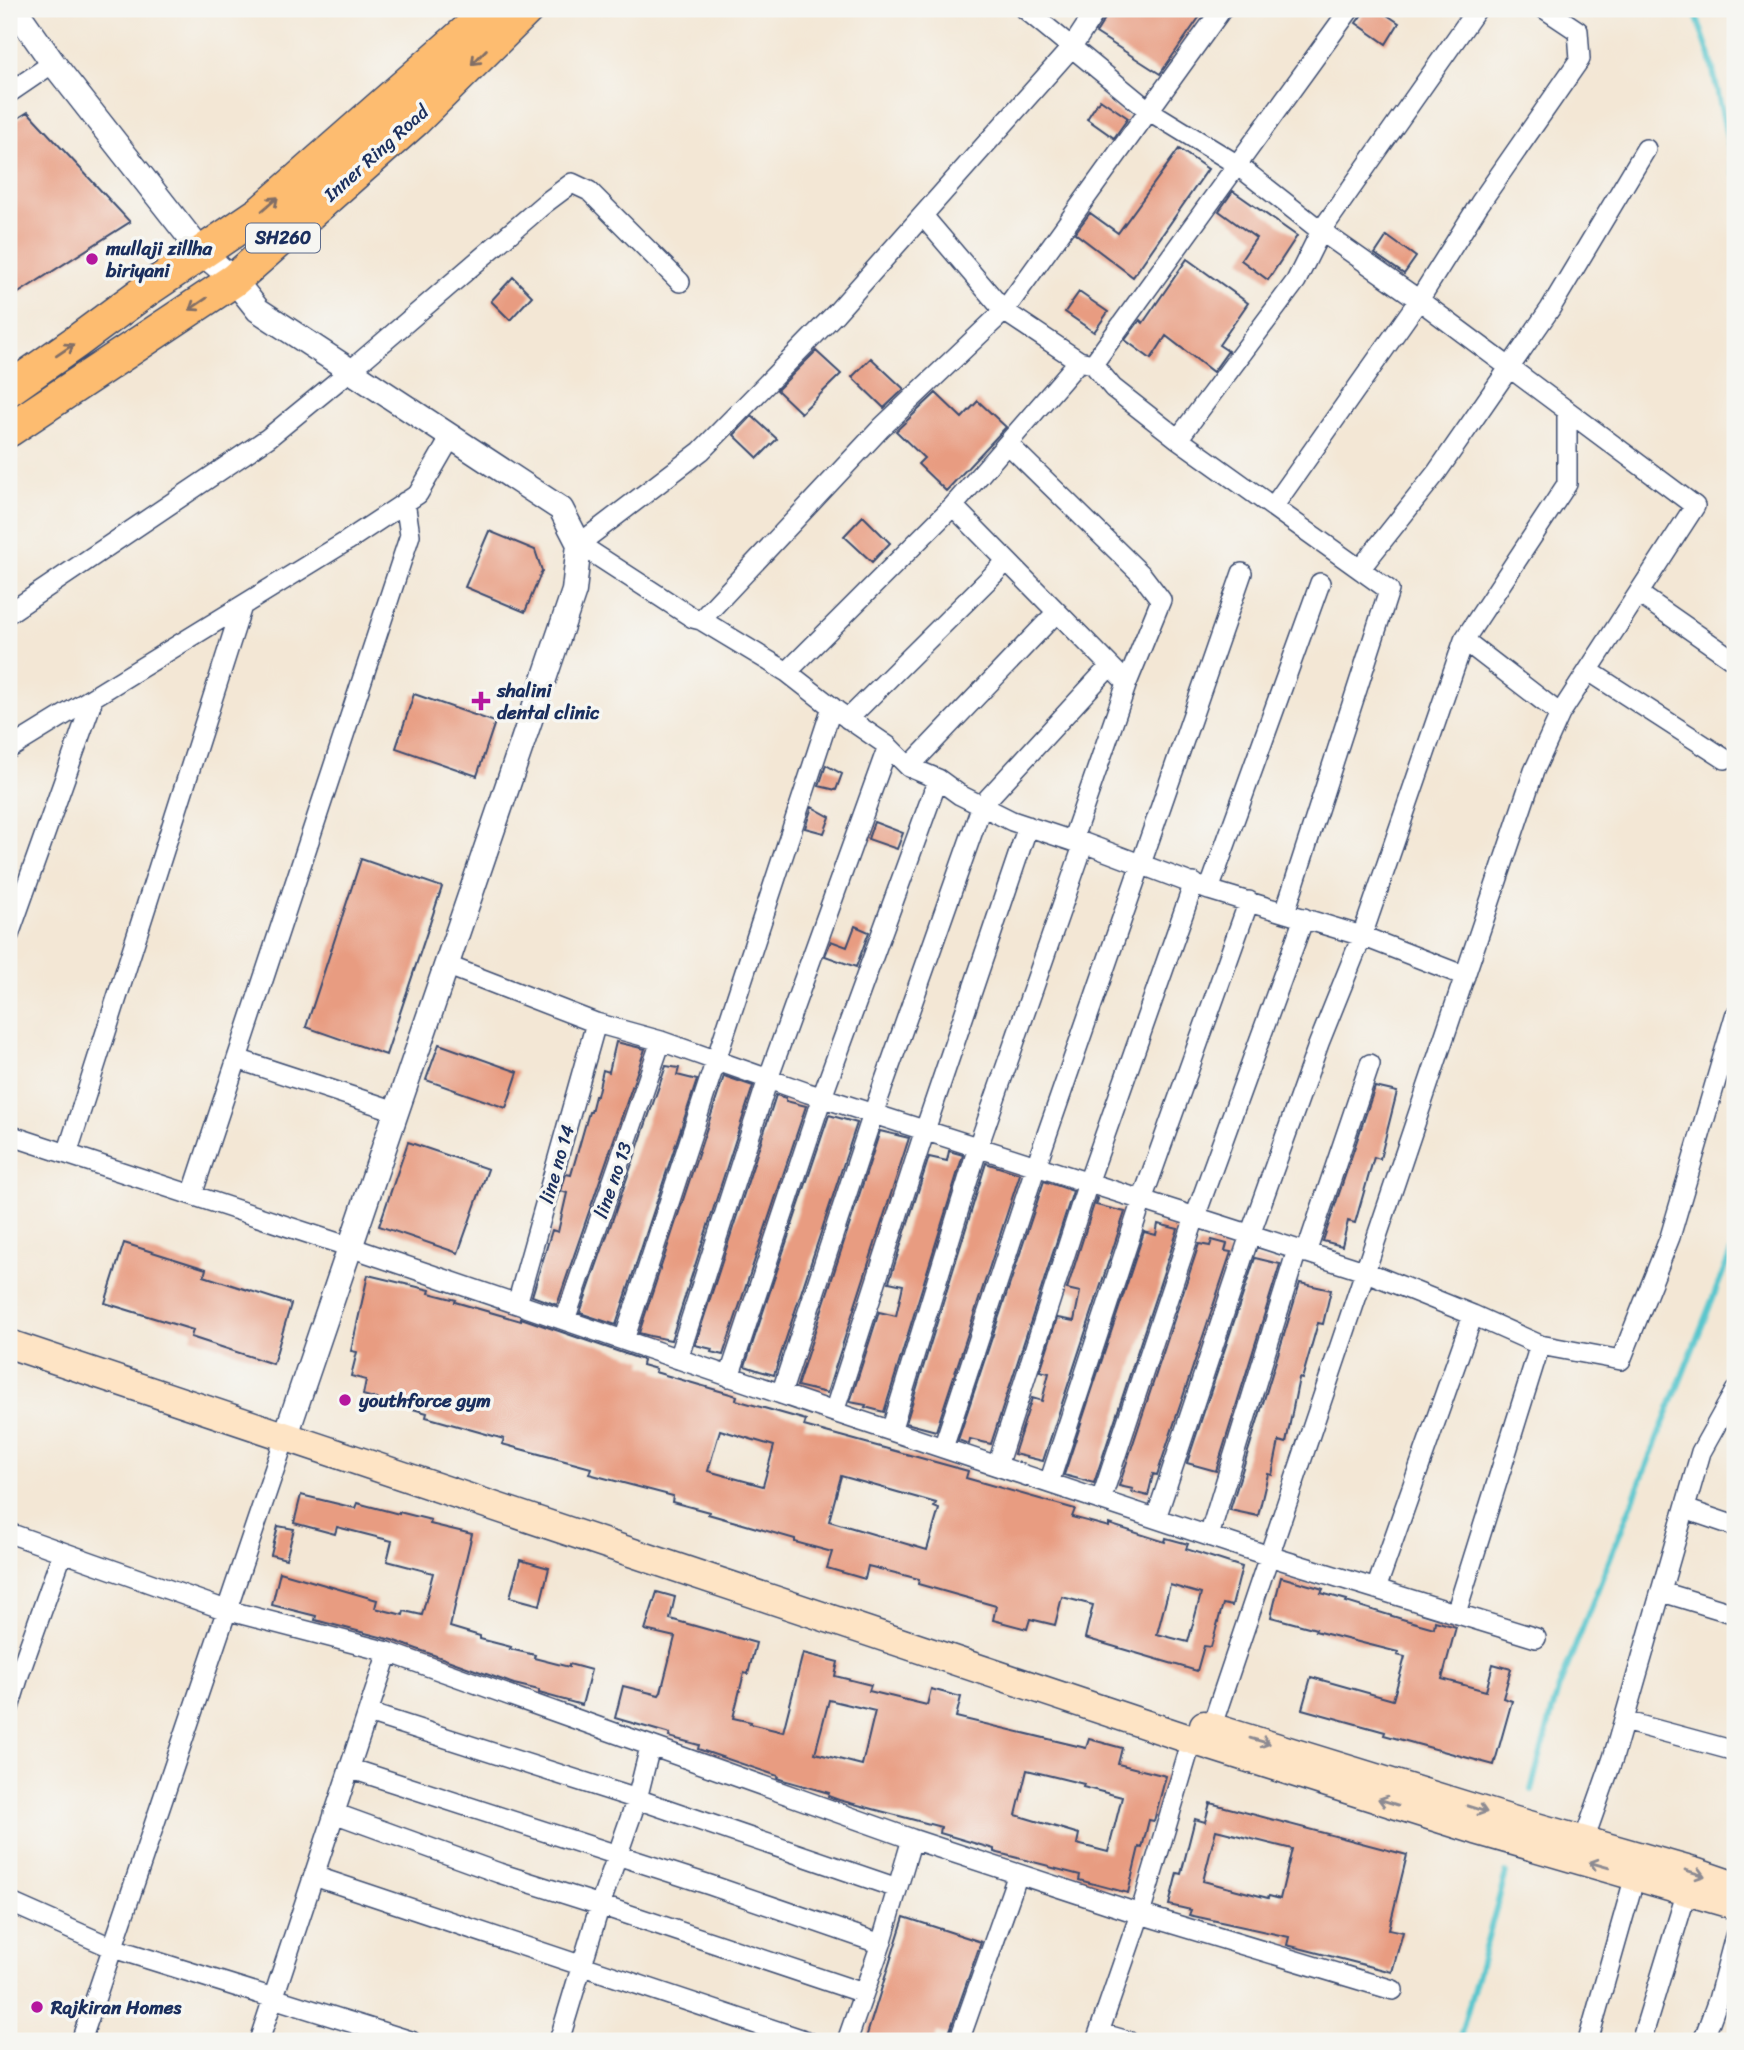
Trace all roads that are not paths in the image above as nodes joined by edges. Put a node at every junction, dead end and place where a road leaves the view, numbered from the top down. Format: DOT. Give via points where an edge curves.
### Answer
graph roads {
  1 [pos="15,9"];
  2 [pos="492,9"];
  3 [pos="527,9"];
  4 [pos="1025,9"];
  5 [pos="1097,9"];
  6 [pos="1222,9"];
  7 [pos="1350,9"];
  8 [pos="1476,9"];
  9 [pos="1545,9"];
  10 [pos="1072,47"];
  11 [pos="53,63"];
  12 [pos="9,93"];
  13 [pos="1148,110"];
  14 [pos="1646,149"];
  15 [pos="1237,164"];
  16 [pos="923,216"];
  17 [pos="1321,231"];
  18 [pos="202,253"];
  19 [pos="234,280"];
  20 [pos="680,282"];
  21 [pos="1419,300"];
  22 [pos="1004,311"];
  23 [pos="1086,363"];
  24 [pos="1509,368"];
  25 [pos="351,370"];
  26 [pos="9,389"];
  27 [pos="1567,411"];
  28 [pos="9,430"];
  29 [pos="451,437"];
  30 [pos="1178,439"];
  31 [pos="1008,444"];
  32 [pos="405,502"];
  33 [pos="953,506"];
  34 [pos="1273,508"];
  35 [pos="579,544"];
  36 [pos="1007,561"];
  37 [pos="1360,569"];
  38 [pos="1242,573"];
  39 [pos="1320,583"];
  40 [pos="1639,594"];
  41 [pos="243,606"];
  42 [pos="9,613"];
  43 [pos="1056,613"];
  44 [pos="701,620"];
  45 [pos="1464,640"];
  46 [pos="1735,661"];
  47 [pos="1110,666"];
  48 [pos="1589,671"];
  49 [pos="787,672"];
  50 [pos="1127,683"];
  51 [pos="93,699"];
  52 [pos="840,713"];
  53 [pos="1560,714"];
  54 [pos="888,746"];
  55 [pos="9,749"];
  56 [pos="1725,759"];
  57 [pos="909,767"];
  58 [pos="938,779"];
  59 [pos="982,805"];
  60 [pos="1028,826"];
  61 [pos="1078,842"];
  62 [pos="1142,865"];
  63 [pos="1202,886"];
  64 [pos="1249,901"];
  65 [pos="1285,912"];
  66 [pos="1304,918"];
  67 [pos="9,935"];
  68 [pos="1362,936"];
  69 [pos="446,965"];
  70 [pos="1465,976"];
  71 [pos="1735,1016"];
  72 [pos="596,1023"];
  73 [pos="661,1041"];
  74 [pos="237,1059"];
  75 [pos="715,1060"];
  76 [pos="1370,1063"];
  77 [pos="768,1079"];
  78 [pos="822,1097"];
  79 [pos="396,1111"];
  80 [pos="873,1114"];
  81 [pos="925,1130"];
  82 [pos="9,1135"];
  83 [pos="978,1147"];
  84 [pos="66,1154"];
  85 [pos="1036,1166"];
  86 [pos="1088,1183"];
  87 [pos="192,1195"];
  88 [pos="1142,1200"];
  89 [pos="1195,1217"];
  90 [pos="1250,1235"];
  91 [pos="350,1247"];
  92 [pos="1302,1251"];
  93 [pos="1364,1271"];
  94 [pos="517,1304"];
  95 [pos="1474,1315"];
  96 [pos="565,1320"];
  97 [pos="9,1328"];
  98 [pos="624,1340"];
  99 [pos="9,1344"];
  100 [pos="1541,1345"];
  101 [pos="678,1359"];
  102 [pos="730,1377"];
  103 [pos="1735,1391"];
  104 [pos="781,1394"];
  105 [pos="834,1412"];
  106 [pos="288,1430"];
  107 [pos="891,1431"];
  108 [pos="943,1448"];
  109 [pos="997,1466"];
  110 [pos="1049,1483"];
  111 [pos="1101,1500"];
  112 [pos="1685,1509"];
  113 [pos="1156,1518"];
  114 [pos="1735,1526"];
  115 [pos="9,1533"];
  116 [pos="1209,1536"];
  117 [pos="62,1554"];
  118 [pos="1269,1556"];
  119 [pos="1376,1589"];
  120 [pos="1662,1592"];
  121 [pos="226,1610"];
  122 [pos="1456,1613"];
  123 [pos="1735,1614"];
  124 [pos="1536,1638"];
  125 [pos="388,1652"];
  126 [pos="9,1709"];
  127 [pos="368,1713"];
  128 [pos="1624,1721"];
  129 [pos="1203,1738"];
  130 [pos="650,1747"];
  131 [pos="1735,1751"];
  132 [pos="349,1768"];
  133 [pos="637,1799"];
  134 [pos="334,1813"];
  135 [pos="1512,1830"];
  136 [pos="912,1839"];
  137 [pos="1584,1840"];
  138 [pos="619,1855"];
  139 [pos="1018,1874"];
  140 [pos="314,1876"];
  141 [pos="1635,1876"];
  142 [pos="1735,1886"];
  143 [pos="897,1888"];
  144 [pos="1687,1891"];
  145 [pos="9,1902"];
  146 [pos="600,1905"];
  147 [pos="1735,1905"];
  148 [pos="1140,1914"];
  149 [pos="1735,1936"];
  150 [pos="881,1944"];
  151 [pos="113,1948"];
  152 [pos="582,1967"];
  153 [pos="1393,1990"];
  154 [pos="863,1993"];
  155 [pos="273,1999"];
  156 [pos="1098,2037"];
  157 [pos="81,2041"];
  158 [pos="259,2041"];
  159 [pos="411,2041"];
  160 [pos="559,2041"];
  161 [pos="807,2041"];
  162 [pos="847,2041"];
  163 [pos="959,2041"];
  164 [pos="1128,2041"];
  165 [pos="1588,2041"];
  166 [pos="1641,2041"];
  167 [pos="1703,2041"];
  1 -- 11 [label="street"];
  18 -- 2 [label="highway, Inner Ring Road, one-way" via="260,212"];
  3 -- 19 [label="highway, Inner Ring Road / SH260, one-way" via="414,121"];
  4 -- 10 [label="street"];
  5 -- 10 [label="street"];
  6 -- 13 [label="street"];
  7 -- 15 [label="street"];
  8 -- 17 [label="street"];
  9 -- 21 [label="street" via="1578,31 1580,59 1479,203"];
  10 -- 13 [label="street"];
  10 -- 16 [label="street"];
  11 -- 12 [label="street"];
  11 -- 18 [label="street"];
  13 -- 15 [label="street"];
  13 -- 22 [label="street"];
  14 -- 24 [label="street"];
  15 -- 17 [label="street"];
  15 -- 23 [label="street"];
  16 -- 22 [label="street"];
  16 -- 35 [label="street" via="701,451"];
  17 -- 21 [label="street"];
  17 -- 30 [label="street" via="1296,281"];
  18 -- 19 [label="street"];
  26 -- 18 [label="highway, Inner Ring Road, one-way"];
  19 -- 25 [label="street" via="258,310"];
  19 -- 28 [label="highway, Inner Ring Road / SH260, one-way"];
  20 -- 25 [label="street" via="589,191 572,183"];
  21 -- 24 [label="street"];
  21 -- 34 [label="street"];
  22 -- 23 [label="street"];
  22 -- 44 [label="street" via="881,428"];
  23 -- 30 [label="street"];
  23 -- 31 [label="street"];
  24 -- 27 [label="street"];
  24 -- 37 [label="street" via="1437,472"];
  25 -- 29 [label="street"];
  25 -- 42 [label="street" via="268,438"];
  27 -- 40 [label="street" via="1696,506"];
  27 -- 45 [label="street" via="1567,484"];
  29 -- 32 [label="street" via="418,494"];
  29 -- 35 [label="street" via="561,509"];
  30 -- 34 [label="street"];
  31 -- 33 [label="street"];
  31 -- 50 [label="street" via="1142,575 1161,600"];
  32 -- 41 [label="street"];
  32 -- 74 [label="street" via="410,535"];
  33 -- 36 [label="street"];
  33 -- 49 [label="street"];
  34 -- 37 [label="street"];
  35 -- 44 [label="street"];
  35 -- 69 [label="street" via="574,591"];
  36 -- 43 [label="street"];
  36 -- 52 [label="street"];
  37 -- 65 [label="street" via="1389,590"];
  38 -- 62 [label="street"];
  39 -- 63 [label="street"];
  40 -- 46 [label="street"];
  40 -- 48 [label="street"];
  41 -- 51 [label="street"];
  41 -- 84 [label="street"];
  43 -- 47 [label="street"];
  43 -- 57 [label="street"];
  44 -- 49 [label="street"];
  45 -- 53 [label="street"];
  45 -- 68 [label="street"];
  47 -- 50 [label="street"];
  47 -- 59 [label="street"];
  48 -- 53 [label="street"];
  48 -- 56 [label="street"];
  49 -- 52 [label="street"];
  50 -- 61 [label="street"];
  51 -- 55 [label="street"];
  51 -- 67 [label="street"];
  52 -- 54 [label="street"];
  52 -- 75 [label="street"];
  53 -- 70 [label="street" via="1534,771"];
  54 -- 57 [label="street"];
  54 -- 77 [label="street"];
  57 -- 58 [label="street"];
  58 -- 59 [label="street"];
  58 -- 78 [label="street"];
  59 -- 60 [label="street"];
  59 -- 80 [label="street"];
  60 -- 61 [label="street"];
  60 -- 81 [label="street"];
  61 -- 62 [label="street"];
  61 -- 83 [label="street"];
  62 -- 63 [label="street"];
  62 -- 85 [label="street"];
  63 -- 64 [label="street"];
  63 -- 86 [label="street"];
  64 -- 65 [label="street"];
  64 -- 88 [label="street"];
  65 -- 66 [label="street"];
  66 -- 68 [label="street"];
  66 -- 89 [label="street"];
  68 -- 70 [label="street"];
  68 -- 90 [label="street"];
  69 -- 72 [label="street"];
  69 -- 79 [label="street"];
  70 -- 93 [label="street"];
  71 -- 100 [label="street" via="1670,1237 1621,1360"];
  72 -- 73 [label="street"];
  72 -- 94 [label="street, line no 14"];
  73 -- 75 [label="street"];
  73 -- 96 [label="street, line no 13"];
  74 -- 79 [label="street"];
  74 -- 87 [label="street"];
  75 -- 77 [label="street"];
  75 -- 98 [label="street"];
  76 -- 92 [label="street"];
  77 -- 78 [label="street"];
  77 -- 101 [label="street"];
  78 -- 80 [label="street"];
  78 -- 102 [label="street"];
  79 -- 91 [label="street"];
  80 -- 81 [label="street"];
  80 -- 104 [label="street"];
  81 -- 83 [label="street"];
  81 -- 105 [label="street"];
  82 -- 84 [label="street"];
  83 -- 85 [label="street"];
  83 -- 107 [label="street"];
  84 -- 87 [label="street"];
  85 -- 86 [label="street"];
  85 -- 108 [label="street"];
  86 -- 88 [label="street"];
  86 -- 109 [label="street"];
  87 -- 91 [label="street"];
  88 -- 89 [label="street"];
  88 -- 110 [label="street"];
  89 -- 90 [label="street"];
  89 -- 111 [label="street"];
  90 -- 92 [label="street"];
  90 -- 113 [label="street"];
  91 -- 94 [label="street"];
  91 -- 106 [label="street"];
  92 -- 93 [label="street"];
  92 -- 116 [label="street"];
  93 -- 95 [label="street"];
  93 -- 118 [label="street"];
  94 -- 96 [label="street"];
  95 -- 100 [label="street"];
  95 -- 119 [label="street"];
  96 -- 98 [label="street"];
  97 -- 106 [label="main road" via="85,1350"];
  98 -- 101 [label="street"];
  99 -- 106 [label="main road"];
  100 -- 122 [label="street"];
  101 -- 102 [label="street"];
  102 -- 104 [label="street"];
  103 -- 112 [label="street" via="1701,1452"];
  104 -- 105 [label="street"];
  105 -- 107 [label="street"];
  106 -- 121 [label="street"];
  106 -- 129 [label="main road"];
  107 -- 108 [label="street"];
  108 -- 109 [label="street"];
  109 -- 110 [label="street"];
  110 -- 111 [label="street"];
  111 -- 113 [label="street"];
  112 -- 114 [label="street"];
  112 -- 120 [label="street"];
  113 -- 116 [label="street"];
  115 -- 117 [label="street"];
  116 -- 118 [label="street"];
  117 -- 121 [label="street"];
  117 -- 126 [label="street"];
  118 -- 119 [label="street"];
  118 -- 129 [label="street"];
  119 -- 122 [label="street"];
  120 -- 123 [label="street"];
  120 -- 128 [label="street"];
  121 -- 125 [label="street"];
  121 -- 151 [label="street"];
  122 -- 124 [label="street"];
  125 -- 127 [label="street"];
  125 -- 130 [label="street"];
  127 -- 132 [label="street"];
  127 -- 133 [label="street"];
  128 -- 131 [label="street"];
  128 -- 137 [label="street"];
  129 -- 135 [label="main road"];
  129 -- 148 [label="street"];
  130 -- 133 [label="street"];
  130 -- 136 [label="street"];
  132 -- 134 [label="street"];
  132 -- 138 [label="street"];
  133 -- 138 [label="street"];
  133 -- 143 [label="street"];
  134 -- 140 [label="street"];
  134 -- 146 [label="street"];
  135 -- 137 [label="main road"];
  141 -- 135 [label="main road, one-way"];
  136 -- 139 [label="street"];
  136 -- 143 [label="street"];
  137 -- 142 [label="main road, one-way"];
  138 -- 146 [label="street"];
  138 -- 150 [label="street"];
  139 -- 148 [label="street"];
  139 -- 163 [label="street"];
  140 -- 152 [label="street"];
  140 -- 155 [label="street"];
  141 -- 144 [label="main road"];
  141 -- 165 [label="street"];
  143 -- 150 [label="street"];
  144 -- 147 [label="main road"];
  144 -- 166 [label="street"];
  145 -- 151 [label="street"];
  146 -- 152 [label="street"];
  146 -- 154 [label="street"];
  148 -- 153 [label="street"];
  148 -- 156 [label="street"];
  149 -- 167 [label="street"];
  150 -- 154 [label="street"];
  151 -- 155 [label="street"];
  151 -- 157 [label="street"];
  152 -- 160 [label="street"];
  152 -- 161 [label="street"];
  154 -- 162 [label="street"];
  155 -- 158 [label="street"];
  155 -- 159 [label="street"];
  156 -- 164 [label="street"];
}
